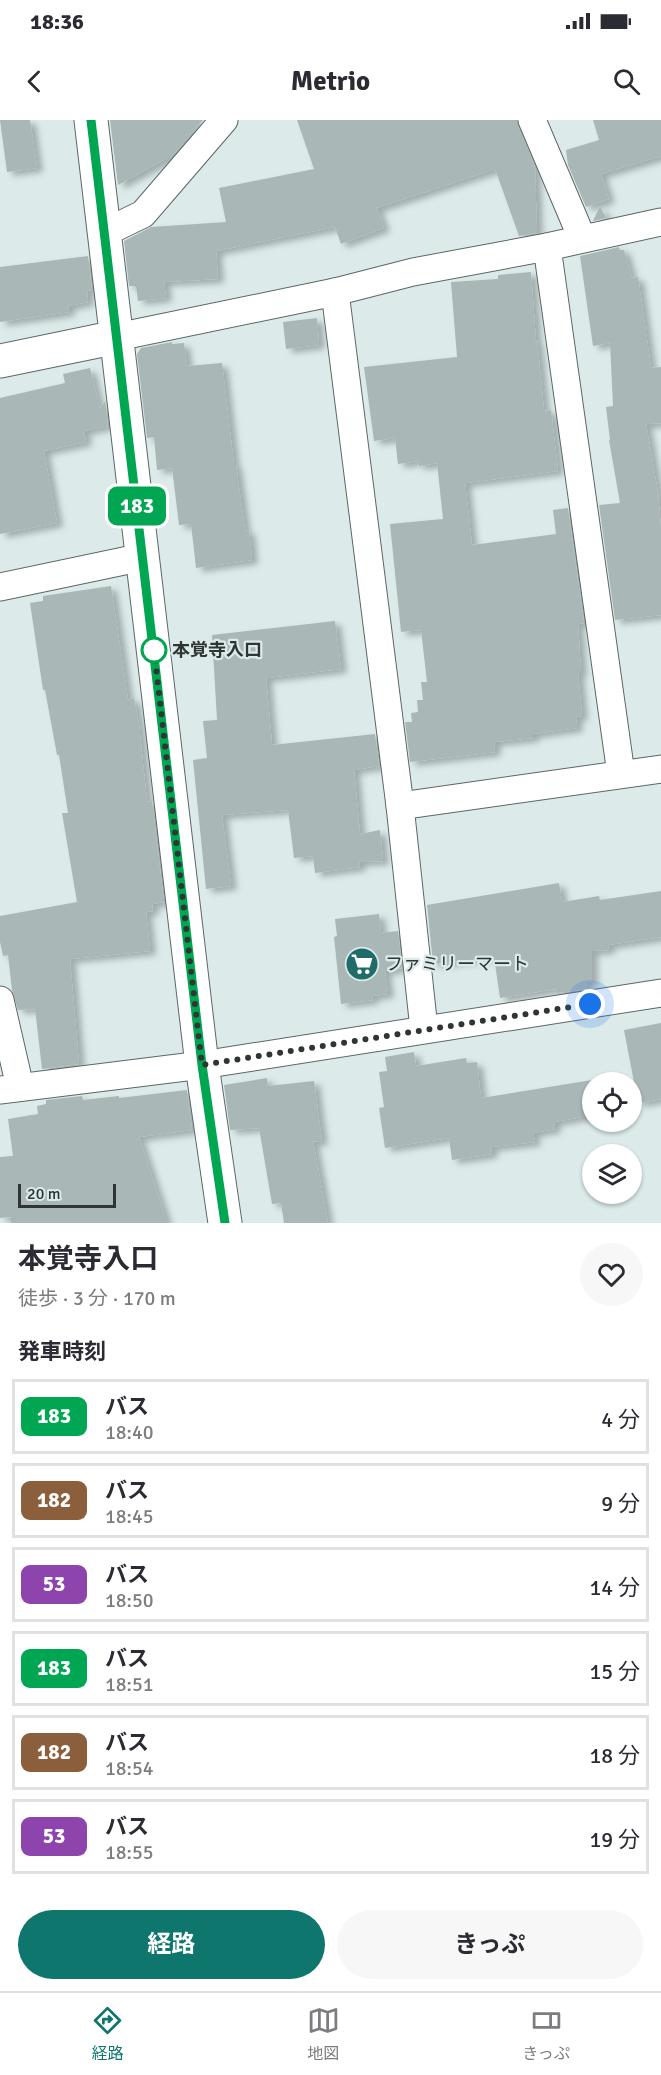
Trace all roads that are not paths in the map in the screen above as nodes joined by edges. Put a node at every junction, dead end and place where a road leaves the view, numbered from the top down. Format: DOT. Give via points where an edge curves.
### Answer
graph roads {
  1 [pos="91,120"];
  2 [pos="224,120"];
  3 [pos="532,120"];
  4 [pos="661,222"];
  5 [pos="104,233"];
  6 [pos="582,238"];
  7 [pos="547,246"];
  8 [pos="335,292"];
  9 [pos="117,337"];
  10 [pos="0,361"];
  11 [pos="143,557"];
  12 [pos="0,587"];
  13 [pos="661,769"];
  14 [pos="621,774"];
  15 [pos="400,806"];
  16 [pos="661,993"];
  17 [pos="0,1000"];
  18 [pos="424,1029"];
  19 [pos="202,1065"];
  20 [pos="10,1088"];
  21 [pos="225,1223"];
  1 -- 5 [label="street"];
  2 -- 5 [label="street" via="143,214"];
  3 -- 6 [label="street"];
  4 -- 6 [label="street"];
  5 -- 9 [label="street"];
  6 -- 7 [label="street"];
  7 -- 8 [label="street" via="413,272"];
  7 -- 14 [label="street"];
  8 -- 9 [label="street"];
  8 -- 15 [label="street"];
  9 -- 10 [label="street"];
  9 -- 11 [label="street"];
  11 -- 12 [label="street"];
  11 -- 19 [label="street"];
  13 -- 14 [label="street"];
  14 -- 15 [label="street"];
  15 -- 18 [label="street"];
  16 -- 18 [label="street"];
  17 -- 20 [label="street"];
  18 -- 19 [label="street"];
  19 -- 20 [label="street"];
  19 -- 21 [label="street"];
}
